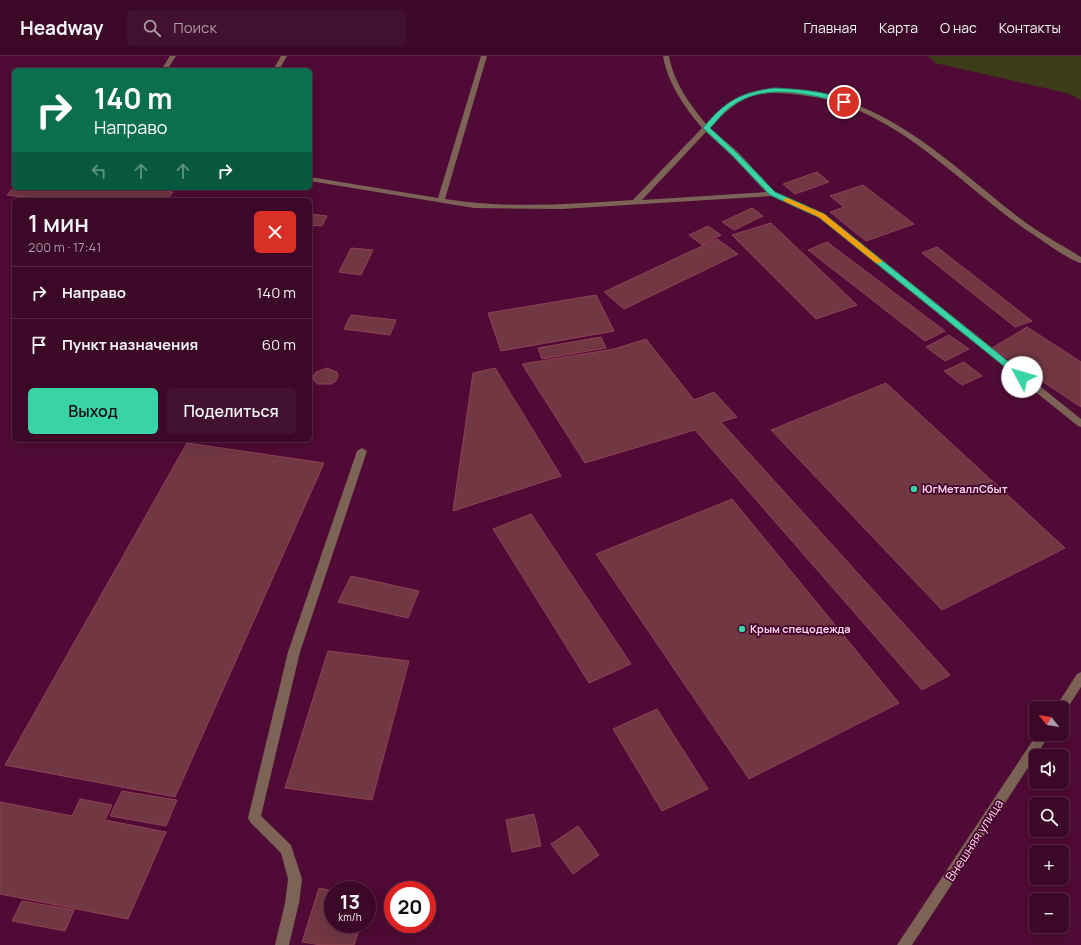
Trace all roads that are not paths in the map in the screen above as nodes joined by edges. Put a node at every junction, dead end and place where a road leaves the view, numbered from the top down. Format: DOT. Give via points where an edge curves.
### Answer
graph roads {
  1 [pos="173,56"];
  2 [pos="284,56"];
  3 [pos="484,56"];
  4 [pos="666,56"];
  5 [pos="165,68"];
  6 [pos="277,68"];
  7 [pos="706,128"];
  8 [pos="312,179"];
  9 [pos="772,194"];
  10 [pos="441,201"];
  11 [pos="635,203"];
  12 [pos="1081,261"];
  13 [pos="1081,424"];
  14 [pos="362,451"];
  15 [pos="1081,678"];
  16 [pos="1066,701"];
  17 [pos="1039,741"];
  18 [pos="282,945"];
  19 [pos="904,945"];
  1 -- 5 [label="street"];
  2 -- 6 [label="street"];
  3 -- 10 [label="street"];
  4 -- 7 [label="street" via="667,68 679,92"];
  7 -- 9 [label="street" via="735,154"];
  7 -- 11 [label="street"];
  7 -- 12 [label="street" via="729,105 756,92 798,91 844,102 871,112 902,129 1017,220"];
  8 -- 10 [label="street"];
  9 -- 11 [label="street"];
  9 -- 13 [label="street" via="822,216"];
  10 -- 11 [label="street" via="474,206 562,207"];
  14 -- 18 [label="street" via="294,652 254,818 286,849 295,879"];
  15 -- 16 [label="street"];
  17 -- 19 [label="street, Внешняя улица"];
}
